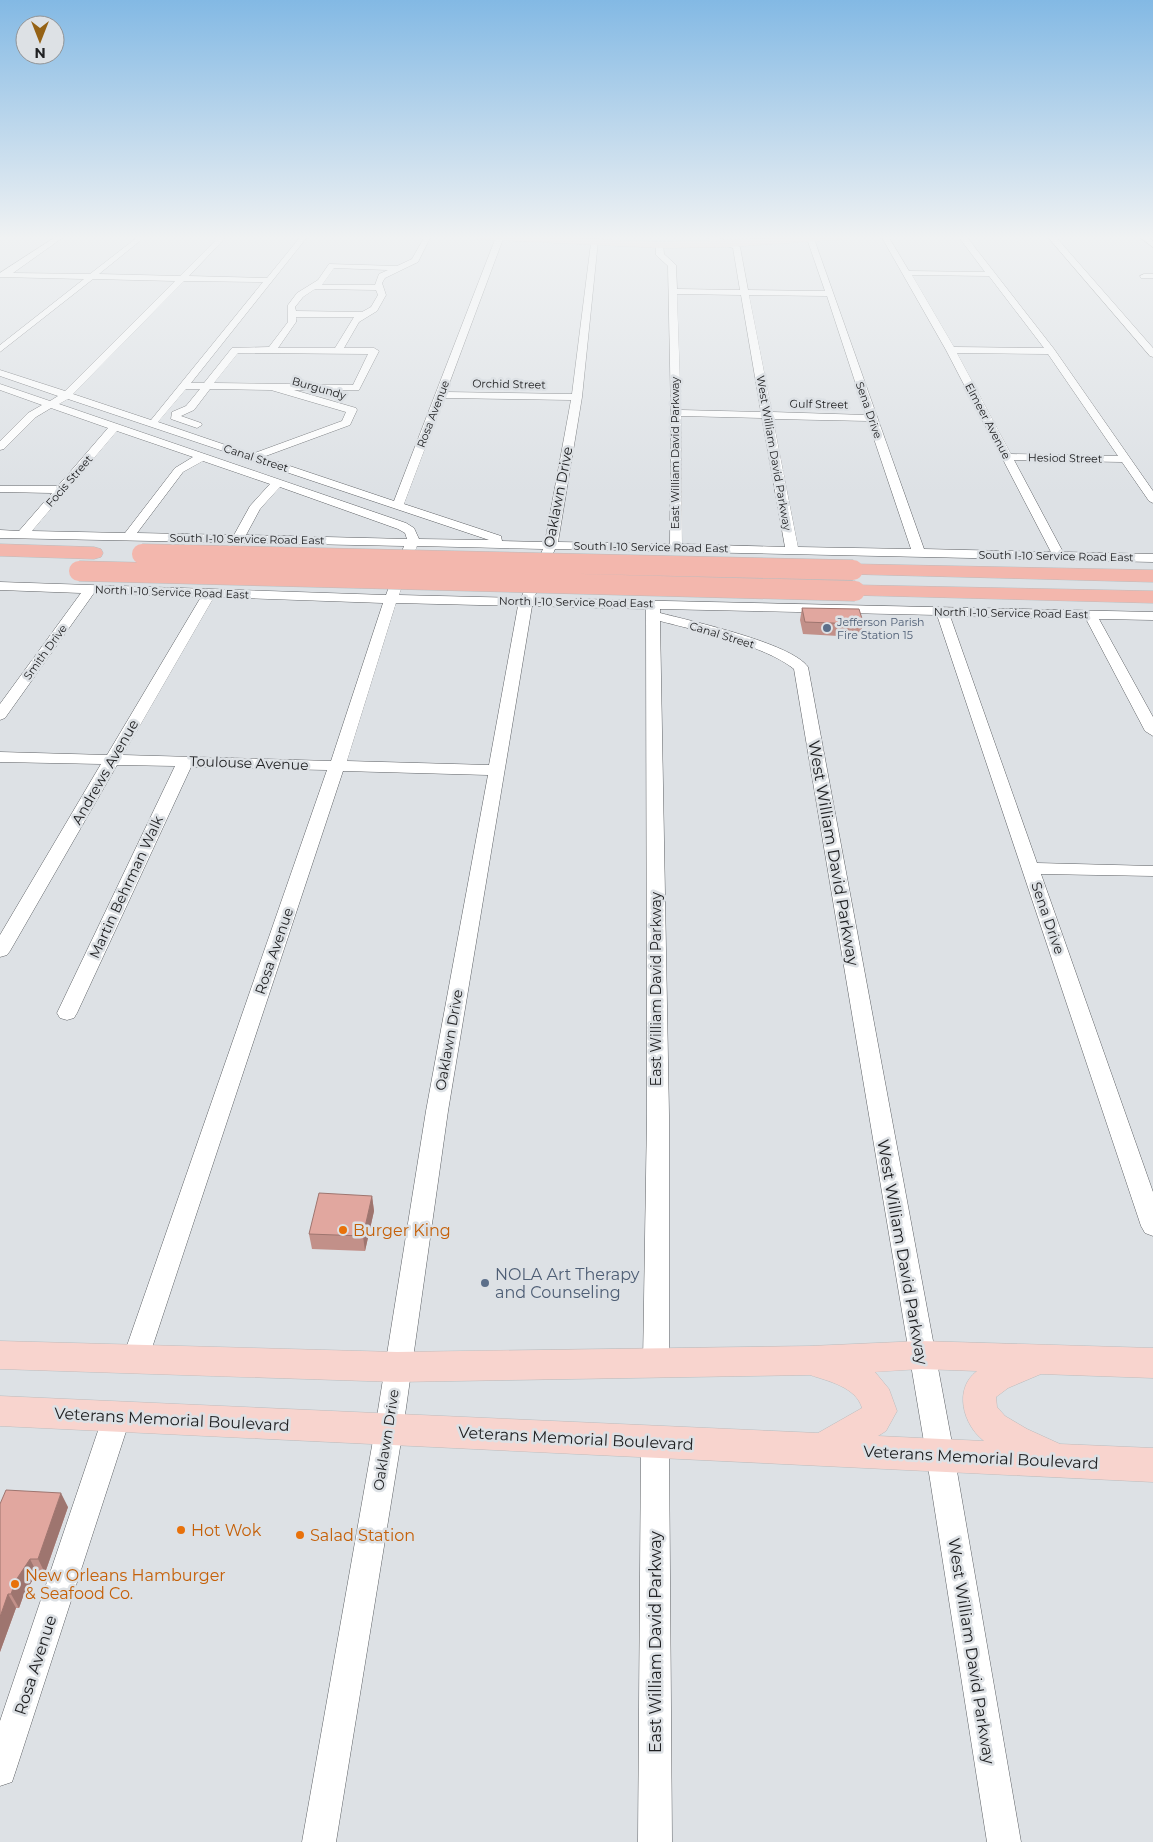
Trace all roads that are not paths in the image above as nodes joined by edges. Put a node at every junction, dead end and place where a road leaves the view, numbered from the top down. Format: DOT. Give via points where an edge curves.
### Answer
graph roads {
  1 [pos="34,322"];
  2 [pos="139,322"];
  3 [pos="236,322"];
  4 [pos="292,322"];
  5 [pos="356,322"];
  6 [pos="467,322"];
  7 [pos="586,322"];
  8 [pos="674,322"];
  9 [pos="749,322"];
  10 [pos="838,322"];
  11 [pos="934,322"];
  12 [pos="1028,322"];
  13 [pos="1125,322"];
  14 [pos="0,349"];
  15 [pos="272,350"];
  16 [pos="951,350"];
  17 [pos="338,351"];
  18 [pos="1051,351"];
  19 [pos="1152,353"];
  20 [pos="0,373"];
  21 [pos="184,386"];
  22 [pos="207,386"];
  23 [pos="0,387"];
  24 [pos="272,387"];
  25 [pos="67,395"];
  26 [pos="440,395"];
  27 [pos="577,397"];
  28 [pos="51,404"];
  29 [pos="676,413"];
  30 [pos="767,415"];
  31 [pos="871,418"];
  32 [pos="153,424"];
  33 [pos="115,427"];
  34 [pos="211,430"];
  35 [pos="142,436"];
  36 [pos="254,444"];
  37 [pos="0,447"];
  38 [pos="272,450"];
  39 [pos="202,457"];
  40 [pos="253,457"];
  41 [pos="1006,457"];
  42 [pos="1124,459"];
  43 [pos="278,483"];
  44 [pos="0,488"];
  45 [pos="61,490"];
  46 [pos="1153,499"];
  47 [pos="398,505"];
  48 [pos="0,534"];
  49 [pos="22,535"];
  50 [pos="128,537"];
  51 [pos="238,539"];
  52 [pos="412,542"];
  53 [pos="512,544"];
  54 [pos="551,545"];
  55 [pos="676,548"];
  56 [pos="0,550"];
  57 [pos="792,550"];
  58 [pos="919,553"];
  59 [pos="1059,556"];
  60 [pos="1153,558"];
  61 [pos="0,569"];
  62 [pos="1153,576"];
  63 [pos="0,586"];
  64 [pos="90,589"];
  65 [pos="210,593"];
  66 [pos="1006,594"];
  67 [pos="1153,597"];
  68 [pos="390,599"];
  69 [pos="526,601"];
  70 [pos="1153,607"];
  71 [pos="653,609"];
  72 [pos="942,611"];
  73 [pos="1090,614"];
  74 [pos="1153,616"];
  75 [pos="799,664"];
  76 [pos="0,715"];
  77 [pos="1153,731"];
  78 [pos="0,756"];
  79 [pos="113,760"];
  80 [pos="185,762"];
  81 [pos="337,766"];
  82 [pos="497,770"];
  83 [pos="1031,868"];
  84 [pos="1153,871"];
  85 [pos="0,951"];
  86 [pos="67,1013"];
  87 [pos="1153,1226"];
  88 [pos="0,1355"];
  89 [pos="921,1355"];
  90 [pos="1041,1358"];
  91 [pos="135,1360"];
  92 [pos="810,1360"];
  93 [pos="656,1363"];
  94 [pos="1153,1363"];
  95 [pos="398,1367"];
  96 [pos="0,1410"];
  97 [pos="117,1416"];
  98 [pos="389,1429"];
  99 [pos="655,1442"];
  100 [pos="821,1450"];
  101 [pos="940,1454"];
  102 [pos="1056,1461"];
  103 [pos="1153,1465"];
  104 [pos="0,1770"];
  105 [pos="319,1842"];
  106 [pos="655,1842"];
  107 [pos="1004,1842"];
  1 -- 14 [label="street"];
  2 -- 25 [label="street"];
  3 -- 21 [label="street"];
  4 -- 15 [label="street"];
  5 -- 17 [label="street"];
  6 -- 26 [label="street, Rosa Avenue"];
  7 -- 27 [label="street, Oaklawn Drive"];
  8 -- 29 [label="street, East William David Parkway"];
  9 -- 30 [label="street, West William David Parkway"];
  10 -- 31 [label="street, Sena Drive"];
  11 -- 16 [label="street, Elmeer Avenue"];
  12 -- 18 [label="street"];
  13 -- 19 [label="street"];
  15 -- 17 [label="street"];
  15 -- 22 [label="street" via="235,350"];
  16 -- 18 [label="street"];
  16 -- 41 [label="street, Elmeer Avenue"];
  17 -- 24 [label="street, Burgundy" via="374,351 356,388"];
  18 -- 42 [label="street"];
  20 -- 25 [label="street, Canal Street"];
  21 -- 22 [label="street, Burgundy"];
  21 -- 32 [label="street"];
  22 -- 24 [label="street, Burgundy"];
  22 -- 34 [label="street" via="190,408 176,414 176,418"];
  23 -- 28 [label="street, Canal Street"];
  24 -- 38 [label="street, Burgundy" via="352,410 346,423"];
  25 -- 28 [label="street"];
  25 -- 32 [label="street, Canal Street"];
  26 -- 27 [label="street, Orchid Street"];
  26 -- 47 [label="street, Rosa Avenue"];
  27 -- 54 [label="street, Oaklawn Drive"];
  28 -- 33 [label="street, Canal Street"];
  28 -- 37 [label="street" via="32,415"];
  29 -- 30 [label="street, Gulf Street"];
  29 -- 55 [label="street, East William David Parkway"];
  30 -- 31 [label="street, Gulf Street"];
  30 -- 57 [label="street, West William David Parkway"];
  31 -- 58 [label="street, Sena Drive"];
  32 -- 35 [label="street"];
  32 -- 40 [label="street, Canal Street"];
  33 -- 35 [label="street, Canal Street"];
  33 -- 45 [label="street, Focis Street"];
  35 -- 39 [label="street, Canal Street"];
  36 -- 38 [label="street"];
  38 -- 40 [label="street"];
  39 -- 43 [label="street, Canal Street"];
  39 -- 50 [label="street" via="179,470"];
  40 -- 47 [label="street, Canal Street"];
  41 -- 42 [label="street, Hesiod Street"];
  41 -- 59 [label="street, Elmeer Avenue"];
  42 -- 46 [label="street"];
  43 -- 51 [label="street" via="253,507"];
  43 -- 52 [label="street, Canal Street" via="402,526 410,531"];
  44 -- 45 [label="street"];
  45 -- 49 [label="street, Focis Street"];
  47 -- 53 [label="street, Canal Street"];
  48 -- 49 [label="street, South I-10 Service Road East"];
  49 -- 50 [label="street, South I-10 Service Road East"];
  50 -- 51 [label="street, South I-10 Service Road East"];
  51 -- 52 [label="street, South I-10 Service Road East"];
  52 -- 53 [label="street, South I-10 Service Road East"];
  52 -- 68 [label="street, Rosa Avenue"];
  53 -- 54 [label="street, South I-10 Service Road East"];
  54 -- 55 [label="street, South I-10 Service Road East"];
  54 -- 69 [label="street, Oaklawn Drive"];
  55 -- 57 [label="street, South I-10 Service Road East"];
  56 -- 62 [label="highway, bridge"];
  57 -- 58 [label="street, South I-10 Service Road East"];
  58 -- 59 [label="street, South I-10 Service Road East"];
  59 -- 60 [label="street, South I-10 Service Road East"];
  61 -- 66 [label="highway, bridge"];
  63 -- 64 [label="street, North I-10 Service Road East"];
  64 -- 65 [label="street, North I-10 Service Road East"];
  64 -- 76 [label="street, Smith Drive"];
  65 -- 68 [label="street, North I-10 Service Road East"];
  65 -- 79 [label="street, Andrews Avenue"];
  66 -- 67 [label="highway"];
  66 -- 70 [label="highway"];
  68 -- 69 [label="street, North I-10 Service Road East"];
  68 -- 81 [label="street, Rosa Avenue"];
  69 -- 71 [label="street, North I-10 Service Road East"];
  69 -- 82 [label="street, Oaklawn Drive"];
  71 -- 72 [label="street, North I-10 Service Road East"];
  71 -- 75 [label="street, Canal Street"];
  71 -- 93 [label="street, East William David Parkway" via="658,1104"];
  72 -- 73 [label="street, North I-10 Service Road East"];
  72 -- 83 [label="street, Sena Drive"];
  73 -- 74 [label="street, North I-10 Service Road East"];
  73 -- 77 [label="street"];
  75 -- 89 [label="street, West William David Parkway"];
  78 -- 79 [label="street, Toulouse Avenue"];
  79 -- 80 [label="street, Toulouse Avenue"];
  79 -- 85 [label="street, Andrews Avenue"];
  80 -- 81 [label="street, Toulouse Avenue"];
  80 -- 86 [label="street, Martin Behrman Walk"];
  81 -- 82 [label="street, Toulouse Avenue"];
  81 -- 91 [label="street, Rosa Avenue"];
  82 -- 95 [label="street, Oaklawn Drive" via="437,1111"];
  83 -- 84 [label="street"];
  83 -- 87 [label="street, Sena Drive"];
  88 -- 91 [label="main road"];
  89 -- 90 [label="main road"];
  89 -- 92 [label="main road"];
  89 -- 101 [label="street, West William David Parkway"];
  90 -- 94 [label="main road"];
  90 -- 102 [label="main road" via="988,1383 980,1390 979,1403 991,1427"];
  91 -- 95 [label="main road"];
  92 -- 93 [label="main road"];
  92 -- 100 [label="main road" via="862,1380 873,1390 880,1411 874,1420"];
  93 -- 95 [label="main road"];
  95 -- 98 [label="street, Oaklawn Drive"];
  96 -- 97 [label="main road, Veterans Memorial Boulevard"];
  97 -- 98 [label="main road, Veterans Memorial Boulevard"];
  97 -- 104 [label="street, Rosa Avenue"];
  98 -- 99 [label="main road, Veterans Memorial Boulevard"];
  98 -- 105 [label="street, Oaklawn Drive"];
  99 -- 100 [label="main road, Veterans Memorial Boulevard"];
  99 -- 106 [label="street, East William David Parkway"];
  100 -- 101 [label="main road, Veterans Memorial Boulevard"];
  101 -- 102 [label="main road, Veterans Memorial Boulevard"];
  101 -- 107 [label="street, West William David Parkway"];
  102 -- 103 [label="main road, Veterans Memorial Boulevard"];
}
